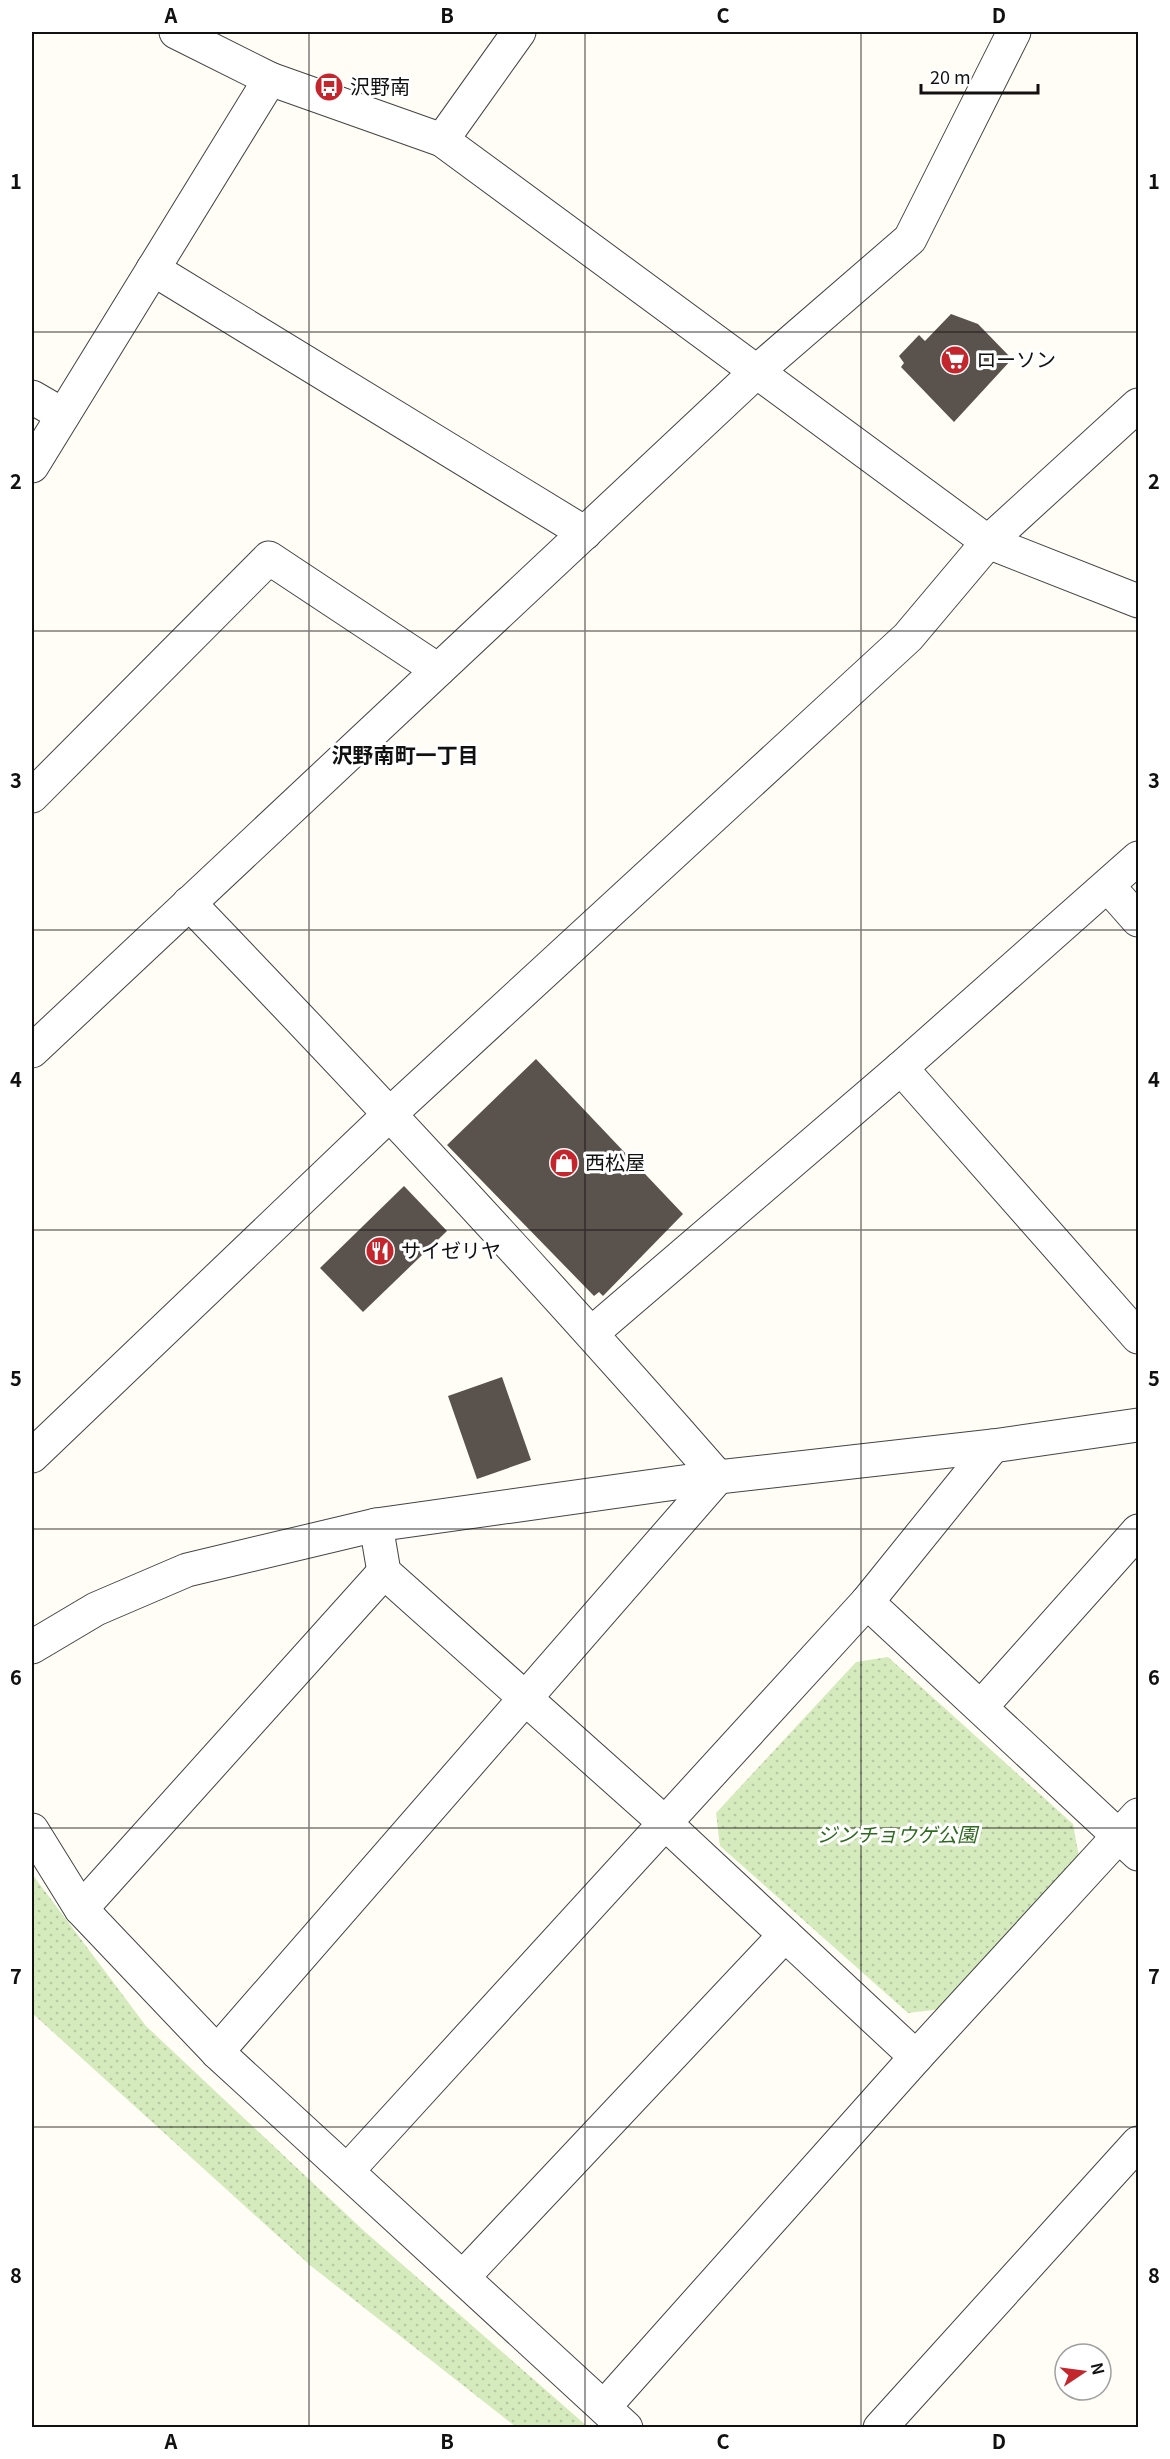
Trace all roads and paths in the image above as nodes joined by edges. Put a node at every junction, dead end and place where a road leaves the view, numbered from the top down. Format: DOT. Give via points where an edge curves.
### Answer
graph roads {
  1 [pos="176,32"];
  2 [pos="519,32"];
  3 [pos="1014,32"];
  4 [pos="225,42"];
  5 [pos="270,79"];
  6 [pos="442,140"];
  7 [pos="153,269"];
  8 [pos="755,373"];
  9 [pos="32,397"];
  10 [pos="1138,405"];
  11 [pos="63,415"];
  12 [pos="32,466"];
  13 [pos="585,533"];
  14 [pos="988,542"];
  15 [pos="1138,601"];
  16 [pos="438,670"];
  17 [pos="32,796"];
  18 [pos="1138,858"];
  19 [pos="1108,886"];
  20 [pos="189,903"];
  21 [pos="1138,920"];
  22 [pos="32,1051"];
  23 [pos="901,1068"];
  24 [pos="391,1113"];
  25 [pos="592,1333"];
  26 [pos="1138,1337"];
  27 [pos="1138,1425"];
  28 [pos="993,1446"];
  29 [pos="32,1456"];
  30 [pos="718,1477"];
  31 [pos="376,1526"];
  32 [pos="1138,1531"];
  33 [pos="384,1572"];
  34 [pos="867,1602"];
  35 [pos="32,1647"];
  36 [pos="526,1700"];
  37 [pos="981,1707"];
  38 [pos="664,1823"];
  39 [pos="32,1830"];
  40 [pos="1132,1835"];
  41 [pos="81,1909"];
  42 [pos="785,1935"];
  43 [pos="216,2052"];
  44 [pos="916,2057"];
  45 [pos="1138,2143"];
  46 [pos="348,2170"];
  47 [pos="463,2277"];
  48 [pos="615,2417"];
  49 [pos="880,2427"];
  1 -- 4 [label="street"];
  2 -- 6 [label="street"];
  3 -- 8 [label="street" via="910,239"];
  4 -- 5 [label="street"];
  5 -- 6 [label="street"];
  5 -- 7 [label="street"];
  6 -- 8 [label="street"];
  7 -- 11 [label="street"];
  7 -- 13 [label="street"];
  8 -- 13 [label="street"];
  8 -- 14 [label="street"];
  9 -- 11 [label="street"];
  10 -- 14 [label="street"];
  11 -- 12 [label="street"];
  13 -- 16 [label="street"];
  14 -- 15 [label="street"];
  14 -- 24 [label="street" via="908,637"];
  16 -- 17 [label="street" via="269,558"];
  16 -- 20 [label="street"];
  18 -- 19 [label="street"];
  19 -- 21 [label="street"];
  19 -- 23 [label="street"];
  20 -- 22 [label="street"];
  20 -- 24 [label="street"];
  23 -- 25 [label="street"];
  23 -- 26 [label="street"];
  24 -- 25 [label="street"];
  24 -- 29 [label="street"];
  25 -- 30 [label="street"];
  27 -- 28 [label="street"];
  28 -- 30 [label="street"];
  28 -- 34 [label="street"];
  30 -- 31 [label="street"];
  30 -- 36 [label="street"];
  31 -- 33 [label="street"];
  31 -- 35 [label="street" via="187,1570 96,1609"];
  32 -- 37 [label="street"];
  33 -- 36 [label="street"];
  33 -- 41 [label="street"];
  34 -- 37 [label="street"];
  34 -- 38 [label="street"];
  36 -- 38 [label="street"];
  36 -- 43 [label="street"];
  37 -- 40 [label="street"];
  38 -- 42 [label="street"];
  38 -- 46 [label="street"];
  39 -- 41 [label="street"];
  40 -- 44 [label="street"];
  41 -- 43 [label="street"];
  42 -- 44 [label="street"];
  42 -- 47 [label="street"];
  43 -- 46 [label="street"];
  44 -- 48 [label="street"];
  45 -- 49 [label="street"];
  46 -- 47 [label="street"];
  47 -- 48 [label="street"];
}
